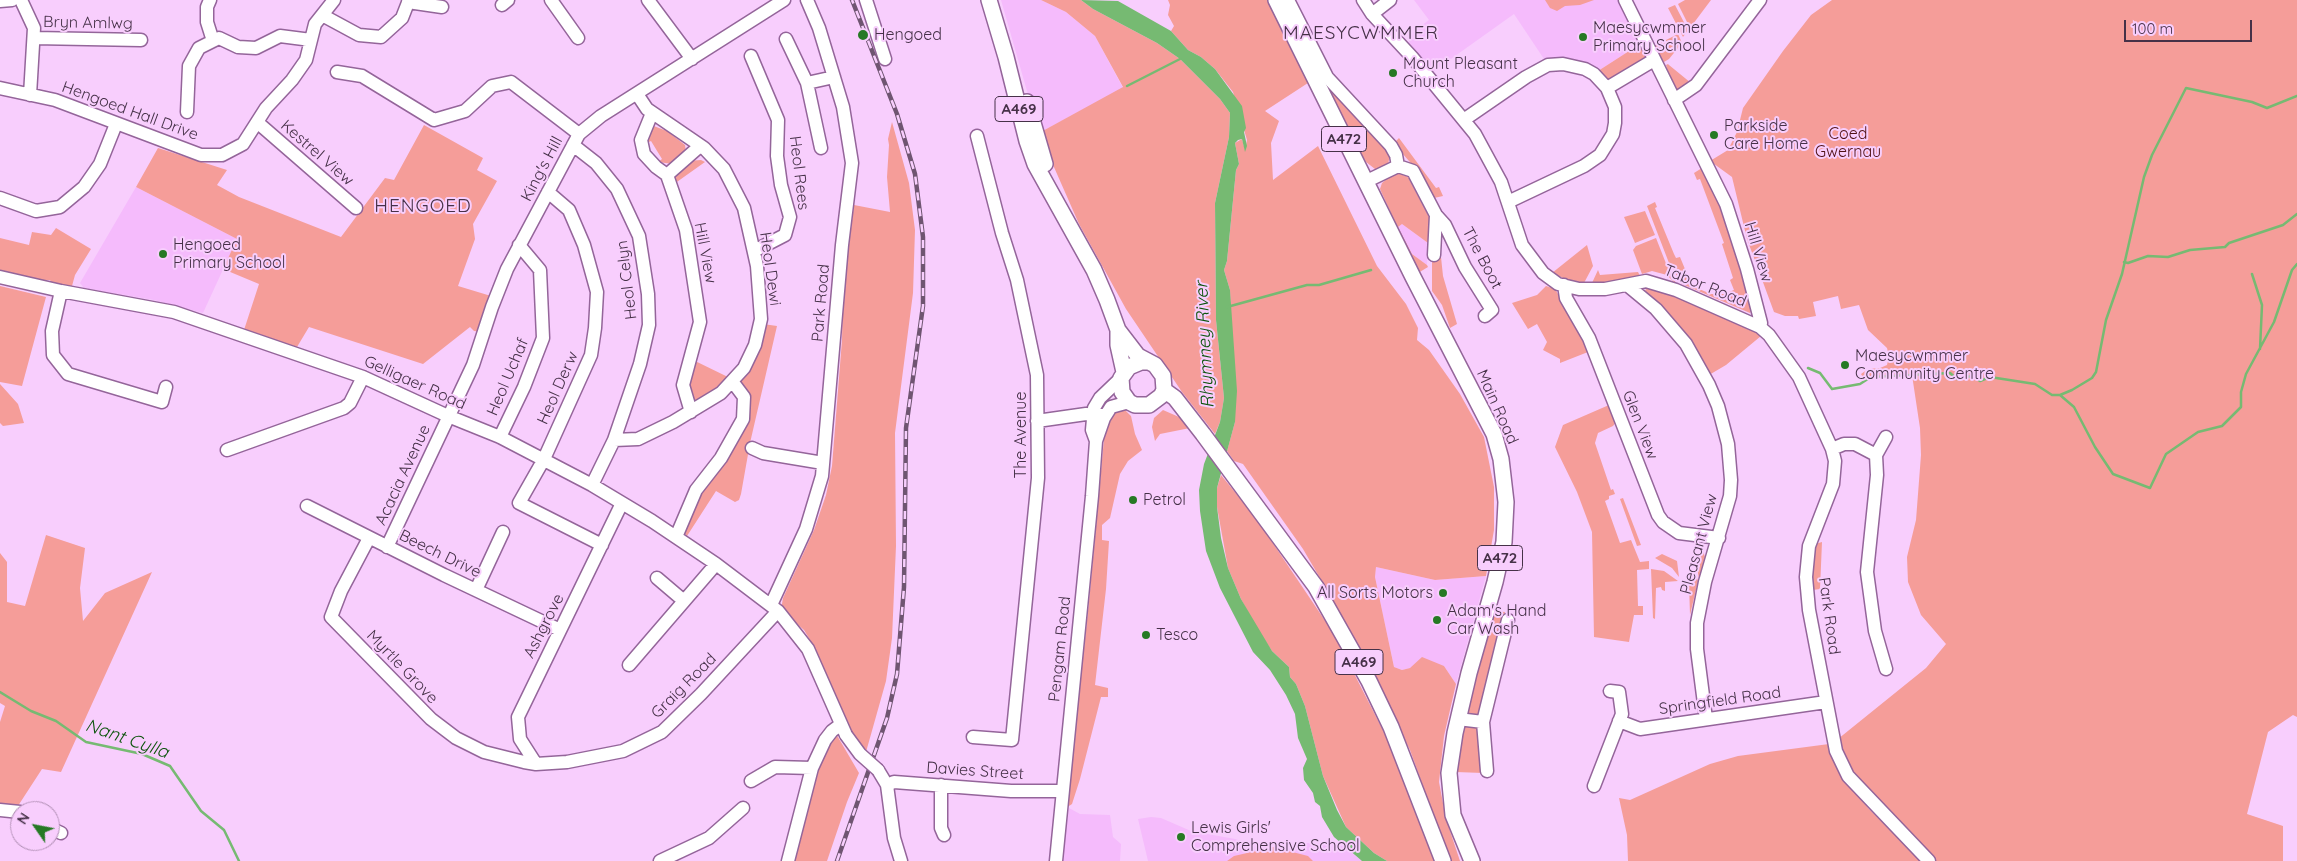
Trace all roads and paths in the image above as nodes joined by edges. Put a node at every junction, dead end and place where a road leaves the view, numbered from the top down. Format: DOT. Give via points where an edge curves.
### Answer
graph roads {
  1 [pos="12,0"];
  2 [pos="21,0"];
  3 [pos="210,0"];
  4 [pos="334,0"];
  5 [pos="551,0"];
  6 [pos="648,0"];
  7 [pos="784,0"];
  8 [pos="807,0"];
  9 [pos="866,0"];
  10 [pos="989,0"];
  11 [pos="998,0"];
  12 [pos="1276,0"];
  13 [pos="1288,0"];
  14 [pos="1363,0"];
  15 [pos="1390,0"];
  16 [pos="1625,0"];
  17 [pos="1760,0"];
  18 [pos="0,1"];
  19 [pos="408,1"];
  20 [pos="442,7"];
  21 [pos="1372,14"];
  22 [pos="322,15"];
  23 [pos="34,38"];
  24 [pos="578,38"];
  25 [pos="141,40"];
  26 [pos="311,40"];
  27 [pos="786,40"];
  28 [pos="213,41"];
  29 [pos="751,56"];
  30 [pos="692,59"];
  31 [pos="885,59"];
  32 [pos="1654,60"];
  33 [pos="336,72"];
  34 [pos="834,77"];
  35 [pos="807,83"];
  36 [pos="0,88"];
  37 [pos="1607,88"];
  38 [pos="637,94"];
  39 [pos="30,95"];
  40 [pos="1674,100"];
  41 [pos="187,112"];
  42 [pos="652,113"];
  43 [pos="1465,119"];
  44 [pos="257,122"];
  45 [pos="116,124"];
  46 [pos="977,136"];
  47 [pos="576,140"];
  48 [pos="700,146"];
  49 [pos="821,148"];
  50 [pos="1398,166"];
  51 [pos="667,175"];
  52 [pos="1367,181"];
  53 [pos="548,192"];
  54 [pos="0,198"];
  55 [pos="1508,202"];
  56 [pos="356,208"];
  57 [pos="1062,213"];
  58 [pos="1436,215"];
  59 [pos="519,246"];
  60 [pos="754,251"];
  61 [pos="1434,255"];
  62 [pos="0,277"];
  63 [pos="1626,285"];
  64 [pos="1564,286"];
  65 [pos="61,291"];
  66 [pos="1485,316"];
  67 [pos="1760,327"];
  68 [pos="1118,330"];
  69 [pos="1148,362"];
  70 [pos="1123,374"];
  71 [pos="363,377"];
  72 [pos="732,381"];
  73 [pos="166,387"];
  74 [pos="1164,390"];
  75 [pos="1129,402"];
  76 [pos="691,412"];
  77 [pos="1093,414"];
  78 [pos="1106,414"];
  79 [pos="448,416"];
  80 [pos="1037,421"];
  81 [pos="238,431"];
  82 [pos="500,437"];
  83 [pos="1886,437"];
  84 [pos="614,440"];
  85 [pos="1096,441"];
  86 [pos="243,444"];
  87 [pos="752,448"];
  88 [pos="1832,449"];
  89 [pos="227,450"];
  90 [pos="1876,455"];
  91 [pos="544,459"];
  92 [pos="824,463"];
  93 [pos="592,485"];
  94 [pos="622,503"];
  95 [pos="307,506"];
  96 [pos="503,532"];
  97 [pos="676,537"];
  98 [pos="369,538"];
  99 [pos="1719,538"];
  100 [pos="602,545"];
  101 [pos="387,547"];
  102 [pos="716,564"];
  103 [pos="657,578"];
  104 [pos="476,590"];
  105 [pos="684,601"];
  106 [pos="774,608"];
  107 [pos="1508,620"];
  108 [pos="560,630"];
  109 [pos="629,665"];
  110 [pos="1886,669"];
  111 [pos="1610,691"];
  112 [pos="1826,702"];
  113 [pos="1458,719"];
  114 [pos="1706,719"];
  115 [pos="1619,721"];
  116 [pos="1483,722"];
  117 [pos="843,730"];
  118 [pos="973,737"];
  119 [pos="536,764"];
  120 [pos="812,768"];
  121 [pos="1487,771"];
  122 [pos="751,781"];
  123 [pos="887,785"];
  124 [pos="941,785"];
  125 [pos="1594,786"];
  126 [pos="1062,791"];
  127 [pos="743,808"];
  128 [pos="944,835"];
  129 [pos="660,861"];
  130 [pos="788,861"];
  131 [pos="901,861"];
  132 [pos="1056,861"];
  133 [pos="1443,861"];
  134 [pos="1472,861"];
  135 [pos="1929,861"];
  1 -- 18 [label="street"];
  2 -- 23 [label="street" via="34,28"];
  3 -- 28 [label="street" via="206,22"];
  4 -- 22 [label="street, Hengoed Hall Drive"];
  5 -- 24 [label="street"];
  6 -- 30 [label="street"];
  7 -- 30 [label="street, King's Hill"];
  8 -- 34 [label="street, Park Road"];
  9 -- 31 [label="street"];
  10 -- 57 [label="main road, A469" via="1027,141 1035,164"];
  11 -- 57 [label="main road, A469"];
  12 -- 52 [label="main road, Main Road / A472"];
  13 -- 50 [label="street" via="1327,77 1391,146"];
  14 -- 21 [label="street"];
  15 -- 21 [label="street"];
  16 -- 32 [label="street, Hill View"];
  17 -- 40 [label="street" via="1696,85"];
  19 -- 20 [label="street"];
  19 -- 22 [label="street" via="402,18 381,37 359,35"];
  21 -- 43 [label="street, Tabor Road"];
  22 -- 26 [label="street, Hengoed Hall Drive" via="315,24"];
  23 -- 25 [label="street, Bryn Amlwg"];
  23 -- 39 [label="street"];
  26 -- 28 [label="street" via="280,36 256,48 238,47 219,38"];
  26 -- 44 [label="street, Hengoed Hall Drive" via="306,60"];
  27 -- 35 [label="street"];
  28 -- 41 [label="street" via="199,48 189,66"];
  29 -- 60 [label="street, Heol Rees" via="778,120 777,156 790,217 784,235"];
  30 -- 38 [label="street, King's Hill"];
  32 -- 37 [label="street"];
  32 -- 40 [label="street, Hill View"];
  33 -- 47 [label="street, Heol Celyn" via="362,76 434,120 464,111 492,86 511,82"];
  34 -- 35 [label="street"];
  34 -- 92 [label="street, Park Road" via="852,163"];
  35 -- 49 [label="street"];
  36 -- 39 [label="street, Hengoed Hall Drive"];
  37 -- 43 [label="street" via="1594,74 1584,69 1563,64 1548,65"];
  37 -- 55 [label="street" via="1615,107 1615,123 1613,134 1600,155 1584,166"];
  38 -- 42 [label="street, Heol Dewi"];
  38 -- 47 [label="street, King's Hill" via="601,116"];
  39 -- 45 [label="street, Hengoed Hall Drive" via="55,100"];
  40 -- 67 [label="street, Hill View" via="1726,204 1747,269"];
  42 -- 48 [label="street, Heol Dewi"];
  42 -- 51 [label="street, Hill View" via="641,140 644,154"];
  43 -- 55 [label="street, Tabor Road" via="1496,170"];
  44 -- 45 [label="street, Hengoed Hall Drive" via="243,144 222,155 201,155"];
  44 -- 56 [label="street, Kestrel View"];
  45 -- 54 [label="street" via="100,164 84,187 60,208 36,211"];
  46 -- 80 [label="street, The Avenue" via="1017,280 1037,375"];
  47 -- 53 [label="street, King's Hill"];
  47 -- 84 [label="street, Heol Celyn" via="617,190 640,236 644,265 649,325 640,364"];
  48 -- 51 [label="street"];
  48 -- 60 [label="street, Heol Dewi" via="724,169 744,208"];
  50 -- 52 [label="street"];
  50 -- 58 [label="street" via="1412,171"];
  51 -- 76 [label="street, Hill View" via="686,230 700,322 683,385"];
  52 -- 113 [label="main road, Main Road / A472" via="1494,434 1501,459 1506,502 1504,542"];
  53 -- 59 [label="street, King's Hill"];
  53 -- 91 [label="street, Heol Derw" via="568,210 584,245 597,292 591,355"];
  55 -- 64 [label="street, Tabor Road" via="1522,245 1535,265 1550,279"];
  57 -- 68 [label="main road, A469" via="1094,270"];
  58 -- 61 [label="street"];
  58 -- 66 [label="street, The Boot" via="1445,225 1465,267 1492,310"];
  59 -- 79 [label="street, King's Hill" via="492,307 473,365"];
  59 -- 82 [label="street, Heol Uchaf" via="540,270 542,338 524,387"];
  60 -- 72 [label="street, Heol Dewi" via="760,319 755,345 744,368"];
  62 -- 65 [label="street, Gelligaer Road"];
  63 -- 64 [label="street, Tabor Road" via="1591,290"];
  63 -- 67 [label="street, Tabor Road" via="1646,281 1663,285"];
  63 -- 99 [label="street, Pleasant View" via="1656,309 1686,344 1718,406 1728,444 1731,480"];
  64 -- 99 [label="street, Glen View" via="1564,294 1589,338 1625,426 1654,508 1663,522 1679,533"];
  65 -- 71 [label="street, Gelligaer Road" via="174,312"];
  65 -- 73 [label="street" via="52,331 53,355 68,374 162,402"];
  67 -- 88 [label="street" via="1799,377"];
  68 -- 69 [label="main road, A469" via="1134,351"];
  68 -- 70 [label="main road, A469"];
  69 -- 70 [label="main road" via="1134,364"];
  69 -- 74 [label="main road, A469" via="1155,365 1163,376"];
  70 -- 75 [label="main road, A469" via="1122,392"];
  70 -- 77 [label="street" via="1100,398"];
  71 -- 79 [label="street, Gelligaer Road"];
  71 -- 86 [label="street" via="350,403 344,408"];
  72 -- 76 [label="street, Heol Dewi" via="721,394"];
  72 -- 97 [label="street" via="744,397 743,419 696,490"];
  74 -- 75 [label="main road" via="1149,405"];
  74 -- 133 [label="main road, A469" via="1203,434 1316,587 1391,727"];
  75 -- 78 [label="street" via="1111,407"];
  76 -- 84 [label="street, Heol Dewi" via="638,438"];
  77 -- 78 [label="street"];
  77 -- 80 [label="street"];
  77 -- 85 [label="street, Pengam Road" via="1092,430"];
  78 -- 85 [label="street, Pengam Road"];
  79 -- 82 [label="street, Gelligaer Road"];
  79 -- 101 [label="street, Acacia Avenue"];
  80 -- 118 [label="street, The Avenue" via="1038,478 1012,740"];
  81 -- 86 [label="street"];
  82 -- 91 [label="street, Gelligaer Road"];
  83 -- 90 [label="street"];
  84 -- 93 [label="street, Heol Celyn"];
  85 -- 126 [label="street, Pengam Road"];
  86 -- 89 [label="street"];
  87 -- 92 [label="street" via="763,453"];
  88 -- 90 [label="street" via="1856,444"];
  88 -- 112 [label="street, Park Road" via="1835,461 1833,484 1809,546 1806,577"];
  90 -- 110 [label="street" via="1867,572 1874,632"];
  91 -- 93 [label="street, Gelligaer Road"];
  91 -- 100 [label="street, Heol Derw" via="519,503"];
  92 -- 106 [label="street, Park Road" via="806,529"];
  93 -- 94 [label="street, Gelligaer Road"];
  94 -- 97 [label="street, Gelligaer Road"];
  94 -- 100 [label="street, Ashgrove"];
  95 -- 98 [label="street, Beech Drive"];
  96 -- 104 [label="street"];
  97 -- 102 [label="street, Gelligaer Road"];
  98 -- 101 [label="street, Beech Drive"];
  98 -- 119 [label="street, Myrtle Grove" via="331,617 431,719 456,738 484,752"];
  99 -- 114 [label="street, Pleasant View" via="1705,582 1697,623"];
  100 -- 108 [label="street, Ashgrove"];
  101 -- 104 [label="street, Beech Drive"];
  102 -- 105 [label="street"];
  102 -- 106 [label="street, Gelligaer Road"];
  103 -- 105 [label="street"];
  104 -- 108 [label="street, Beech Drive"];
  105 -- 109 [label="street"];
  106 -- 117 [label="street, Gelligaer Road" via="808,648"];
  106 -- 119 [label="street, Graig Road" via="707,687 662,732 623,751 567,762"];
  107 -- 116 [label="street"];
  108 -- 119 [label="street, Ashgrove" via="518,717 520,739"];
  111 -- 115 [label="street" via="1616,690 1620,695 1622,710"];
  112 -- 114 [label="street, Springfield Road"];
  112 -- 135 [label="street, Park Road" via="1836,751 1848,776"];
  113 -- 116 [label="street"];
  113 -- 134 [label="main road, Main Road / A472" via="1449,774 1450,794 1457,829"];
  114 -- 115 [label="street, Springfield Road" via="1640,729"];
  115 -- 125 [label="street"];
  116 -- 121 [label="street"];
  117 -- 120 [label="street" via="832,731"];
  117 -- 123 [label="street, bridge"];
  120 -- 122 [label="street" via="775,767"];
  120 -- 130 [label="street"];
  123 -- 124 [label="street, Davies Street" via="894,782"];
  123 -- 131 [label="street" via="894,838"];
  124 -- 126 [label="street, Davies Street" via="1011,791"];
  124 -- 128 [label="street" via="941,828"];
  126 -- 132 [label="street, Pengam Road"];
  127 -- 129 [label="street" via="709,838"];
}
